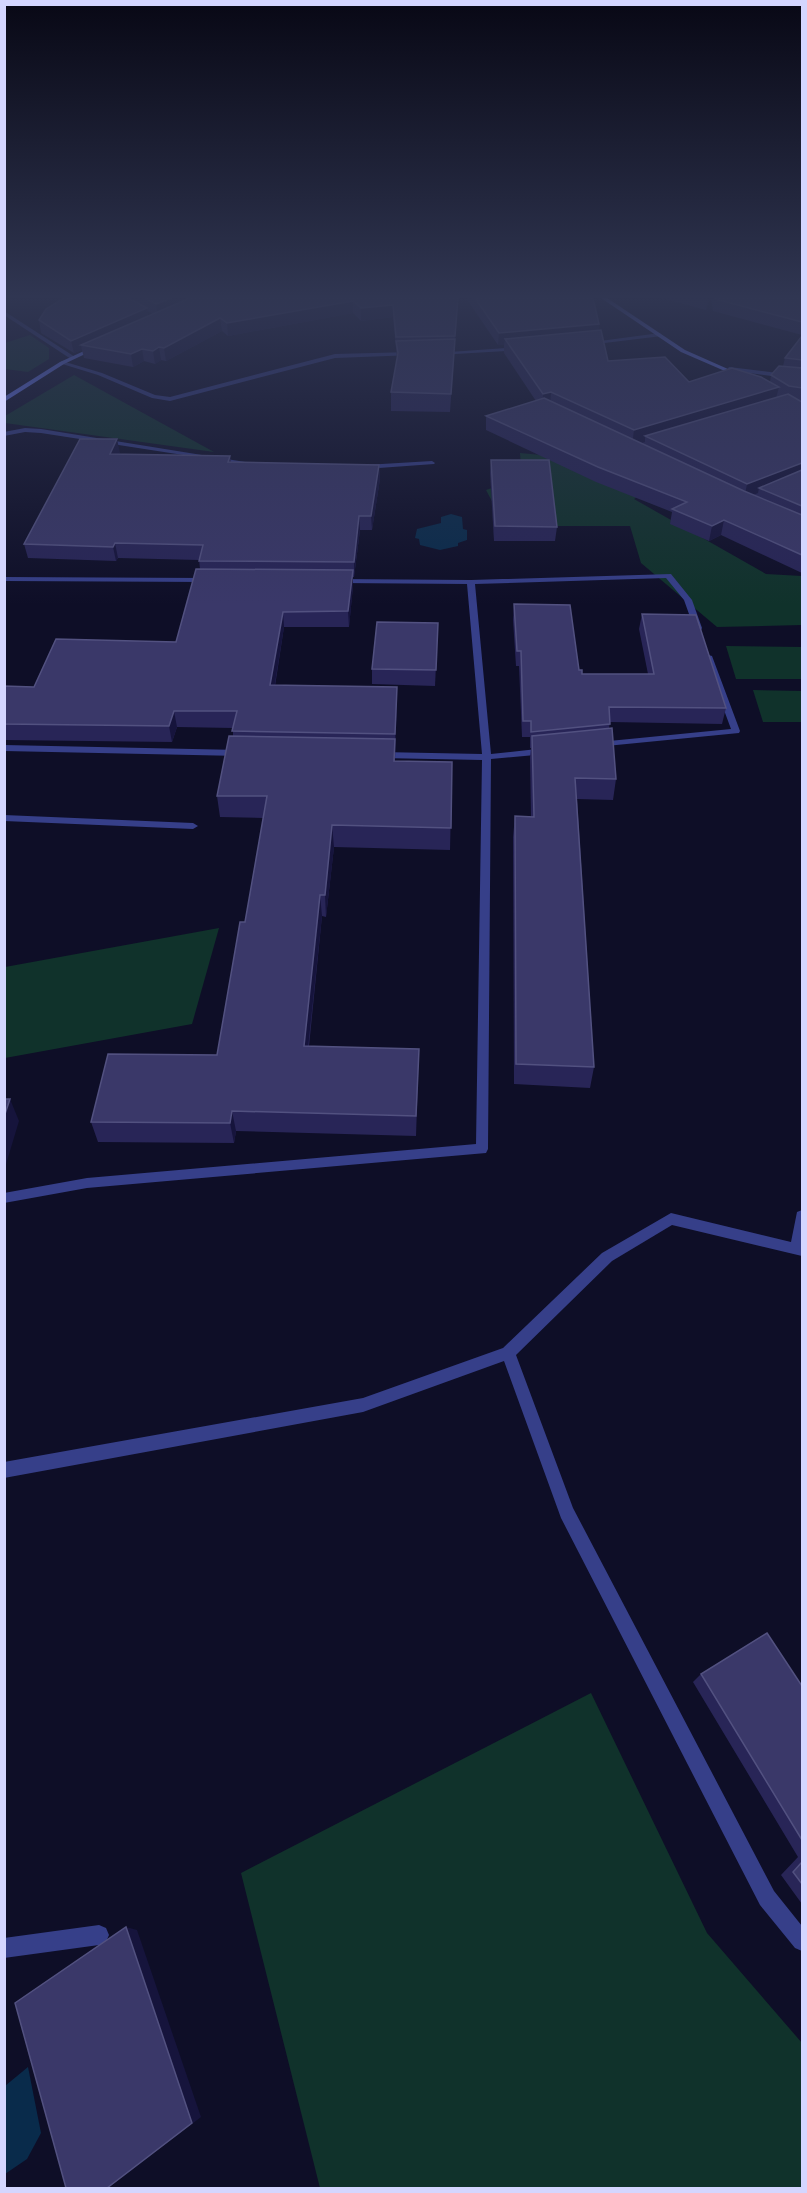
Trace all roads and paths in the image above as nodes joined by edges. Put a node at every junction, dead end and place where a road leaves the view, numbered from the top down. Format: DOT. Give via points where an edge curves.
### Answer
graph roads {
  1 [pos="4,434"];
  2 [pos="432,463"];
  3 [pos="274,466"];
  4 [pos="360,467"];
  5 [pos="4,579"];
  6 [pos="220,580"];
  7 [pos="327,581"];
  8 [pos="471,582"];
  9 [pos="700,633"];
  10 [pos="704,644"];
  11 [pos="594,746"];
  12 [pos="4,748"];
  13 [pos="558,749"];
  14 [pos="249,753"];
  15 [pos="368,755"];
  16 [pos="487,757"];
  17 [pos="4,818"];
  18 [pos="193,826"];
  19 [pos="4,1198"];
  20 [pos="802,1216"];
  21 [pos="800,1249"];
  22 [pos="508,1353"];
  23 [pos="4,1470"];
  24 [pos="99,1935"];
  25 [pos="802,1941"];
  26 [pos="4,1948"];
  1 -- 3 [label="street" via="41,430"];
  2 -- 4 [label="street"];
  5 -- 6 [label="street"];
  7 -- 8 [label="street"];
  8 -- 9 [label="street" via="668,576 688,600"];
  8 -- 16 [label="street"];
  10 -- 11 [label="street" via="736,731"];
  12 -- 14 [label="street"];
  13 -- 16 [label="street"];
  15 -- 16 [label="street"];
  16 -- 19 [label="street" via="482,1149 87,1183"];
  17 -- 18 [label="street"];
  20 -- 21 [label="street"];
  21 -- 22 [label="street" via="670,1219 607,1257"];
  22 -- 23 [label="street" via="363,1405"];
  22 -- 25 [label="street" via="567,1512 767,1898"];
  24 -- 26 [label="street"];
}
